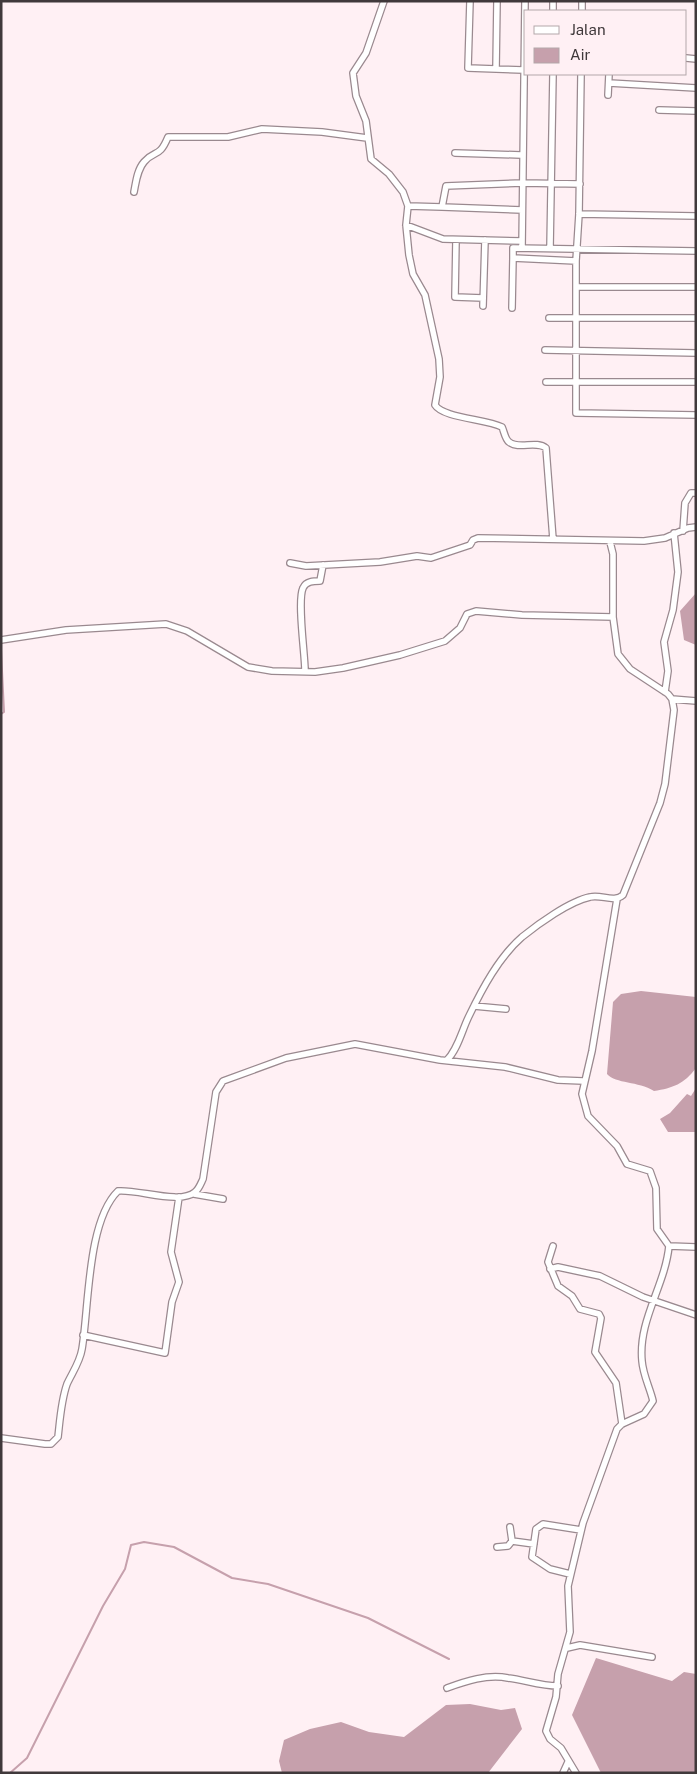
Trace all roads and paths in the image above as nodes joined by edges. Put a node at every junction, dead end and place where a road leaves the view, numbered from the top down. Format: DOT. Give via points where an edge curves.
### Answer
graph roads {
  1 [pos="384,1"];
  2 [pos="470,1"];
  3 [pos="497,1"];
  4 [pos="524,61"];
  5 [pos="496,69"];
  6 [pos="523,70"];
  7 [pos="553,75"];
  8 [pos="581,75"];
  9 [pos="609,75"];
  10 [pos="609,83"];
  11 [pos="696,88"];
  12 [pos="608,95"];
  13 [pos="659,110"];
  14 [pos="696,111"];
  15 [pos="367,138"];
  16 [pos="455,153"];
  17 [pos="522,155"];
  18 [pos="522,183"];
  19 [pos="551,183"];
  20 [pos="580,184"];
  21 [pos="134,192"];
  22 [pos="408,206"];
  23 [pos="442,207"];
  24 [pos="522,210"];
  25 [pos="579,214"];
  26 [pos="696,216"];
  27 [pos="406,225"];
  28 [pos="456,240"];
  29 [pos="485,240"];
  30 [pos="522,241"];
  31 [pos="522,248"];
  32 [pos="550,248"];
  33 [pos="577,250"];
  34 [pos="696,251"];
  35 [pos="513,258"];
  36 [pos="576,261"];
  37 [pos="576,286"];
  38 [pos="696,287"];
  39 [pos="483,298"];
  40 [pos="484,306"];
  41 [pos="512,308"];
  42 [pos="549,318"];
  43 [pos="577,318"];
  44 [pos="696,318"];
  45 [pos="545,350"];
  46 [pos="577,351"];
  47 [pos="696,353"];
  48 [pos="546,382"];
  49 [pos="696,382"];
  50 [pos="578,383"];
  51 [pos="696,415"];
  52 [pos="696,494"];
  53 [pos="696,527"];
  54 [pos="683,531"];
  55 [pos="674,533"];
  56 [pos="553,539"];
  57 [pos="610,542"];
  58 [pos="290,562"];
  59 [pos="322,565"];
  60 [pos="613,617"];
  61 [pos="1,640"];
  62 [pos="305,672"];
  63 [pos="665,692"];
  64 [pos="672,699"];
  65 [pos="696,701"];
  66 [pos="617,899"];
  67 [pos="474,1006"];
  68 [pos="506,1009"];
  69 [pos="447,1060"];
  70 [pos="583,1081"];
  71 [pos="194,1194"];
  72 [pos="179,1197"];
  73 [pos="223,1199"];
  74 [pos="554,1246"];
  75 [pos="669,1246"];
  76 [pos="696,1247"];
  77 [pos="550,1269"];
  78 [pos="654,1301"];
  79 [pos="696,1315"];
  80 [pos="83,1335"];
  81 [pos="622,1424"];
  82 [pos="1,1438"];
  83 [pos="510,1528"];
  84 [pos="582,1530"];
  85 [pos="512,1541"];
  86 [pos="534,1544"];
  87 [pos="497,1547"];
  88 [pos="570,1574"];
  89 [pos="566,1648"];
  90 [pos="652,1657"];
  91 [pos="558,1686"];
  92 [pos="447,1688"];
  93 [pos="568,1762"];
  94 [pos="563,1773"];
  95 [pos="576,1773"];
  1 -- 15 [label="street" via="366,53 353,73 356,96 366,121"];
  2 -- 5 [label="street" via="468,68"];
  3 -- 5 [label="street"];
  4 -- 6 [label="street"];
  5 -- 6 [label="street"];
  6 -- 17 [label="street"];
  7 -- 19 [label="street"];
  8 -- 20 [label="street"];
  9 -- 10 [label="street"];
  10 -- 11 [label="street"];
  10 -- 12 [label="street"];
  13 -- 14 [label="street"];
  15 -- 21 [label="street" via="262,129 228,137 168,137 162,150 144,161"];
  15 -- 22 [label="street" via="371,159 404,192"];
  16 -- 17 [label="street"];
  17 -- 18 [label="street"];
  18 -- 19 [label="street"];
  18 -- 23 [label="street" via="446,186"];
  18 -- 24 [label="street"];
  19 -- 20 [label="street"];
  19 -- 32 [label="street"];
  20 -- 25 [label="street"];
  22 -- 23 [label="street"];
  22 -- 27 [label="street"];
  23 -- 24 [label="street"];
  24 -- 30 [label="street"];
  25 -- 26 [label="street"];
  25 -- 33 [label="street"];
  27 -- 28 [label="street" via="426,234"];
  27 -- 56 [label="street" via="413,274 425,295 439,359 440,377 435,405 442,412 502,427 511,443 546,448"];
  28 -- 29 [label="street"];
  28 -- 39 [label="street" via="455,297"];
  29 -- 30 [label="street"];
  29 -- 39 [label="street"];
  30 -- 31 [label="street"];
  31 -- 32 [label="street"];
  31 -- 35 [label="street" via="513,248"];
  32 -- 33 [label="street"];
  33 -- 34 [label="street"];
  33 -- 36 [label="street"];
  35 -- 36 [label="street"];
  35 -- 41 [label="street"];
  36 -- 37 [label="street"];
  37 -- 38 [label="street"];
  37 -- 43 [label="street"];
  39 -- 40 [label="street"];
  42 -- 43 [label="street"];
  43 -- 44 [label="street"];
  43 -- 46 [label="street"];
  45 -- 46 [label="street"];
  46 -- 47 [label="street"];
  46 -- 50 [label="street"];
  48 -- 50 [label="street"];
  49 -- 50 [label="street"];
  50 -- 51 [label="street" via="576,413"];
  52 -- 54 [label="street" via="691,493 685,503"];
  53 -- 54 [label="street"];
  54 -- 55 [label="street"];
  55 -- 57 [label="street" via="665,538 644,541"];
  55 -- 63 [label="street" via="678,572 673,610 664,642 668,671"];
  56 -- 57 [label="street"];
  56 -- 59 [label="street" via="478,538 468,546 431,558 417,556"];
  57 -- 60 [label="street" via="613,554"];
  58 -- 59 [label="street"];
  59 -- 62 [label="street" via="320,581 309,582 303,588"];
  60 -- 62 [label="street" via="472,611 445,642 344,668"];
  60 -- 63 [label="street" via="620,658 630,669"];
  61 -- 62 [label="street" via="66,630 166,624 187,631 248,667"];
  63 -- 64 [label="street"];
  64 -- 65 [label="street"];
  64 -- 66 [label="street" via="671,745 660,803 628,885"];
  66 -- 67 [label="street" via="590,897 548,918 522,937 505,955"];
  66 -- 70 [label="street" via="592,1051"];
  67 -- 68 [label="street"];
  67 -- 69 [label="street"];
  69 -- 70 [label="street" via="505,1067 558,1080"];
  69 -- 71 [label="street" via="385,1048 348,1045 286,1058 223,1082 216,1092 203,1179"];
  70 -- 75 [label="street" via="583,1104 588,1116 617,1146 627,1164 650,1170 656,1188 657,1229"];
  71 -- 72 [label="street"];
  71 -- 73 [label="street"];
  72 -- 80 [label="street" via="124,1190 113,1196 98,1230"];
  72 -- 80 [label="street" via="171,1252 179,1282 172,1302 165,1353"];
  74 -- 77 [label="street" via="548,1262"];
  75 -- 76 [label="street"];
  75 -- 78 [label="street" via="668,1260"];
  77 -- 78 [label="street" via="600,1276"];
  77 -- 81 [label="street" via="558,1286 572,1296 577,1306 601,1316 595,1352 616,1383"];
  78 -- 79 [label="street"];
  78 -- 81 [label="street" via="647,1314 642,1360 653,1401 644,1414"];
  80 -- 82 [label="street" via="78,1362 63,1400 55,1441 45,1444"];
  81 -- 84 [label="street" via="611,1440"];
  83 -- 85 [label="street"];
  84 -- 86 [label="street" via="543,1524 536,1529"];
  84 -- 88 [label="street"];
  85 -- 86 [label="street"];
  85 -- 87 [label="street" via="508,1546"];
  86 -- 88 [label="street" via="534,1560"];
  88 -- 89 [label="street" via="570,1632"];
  89 -- 90 [label="street" via="580,1645"];
  89 -- 91 [label="street"];
  91 -- 92 [label="street" via="541,1686 506,1677 470,1679"];
  91 -- 93 [label="street" via="546,1732 561,1748"];
  93 -- 94 [label="street"];
  93 -- 95 [label="street"];
}
